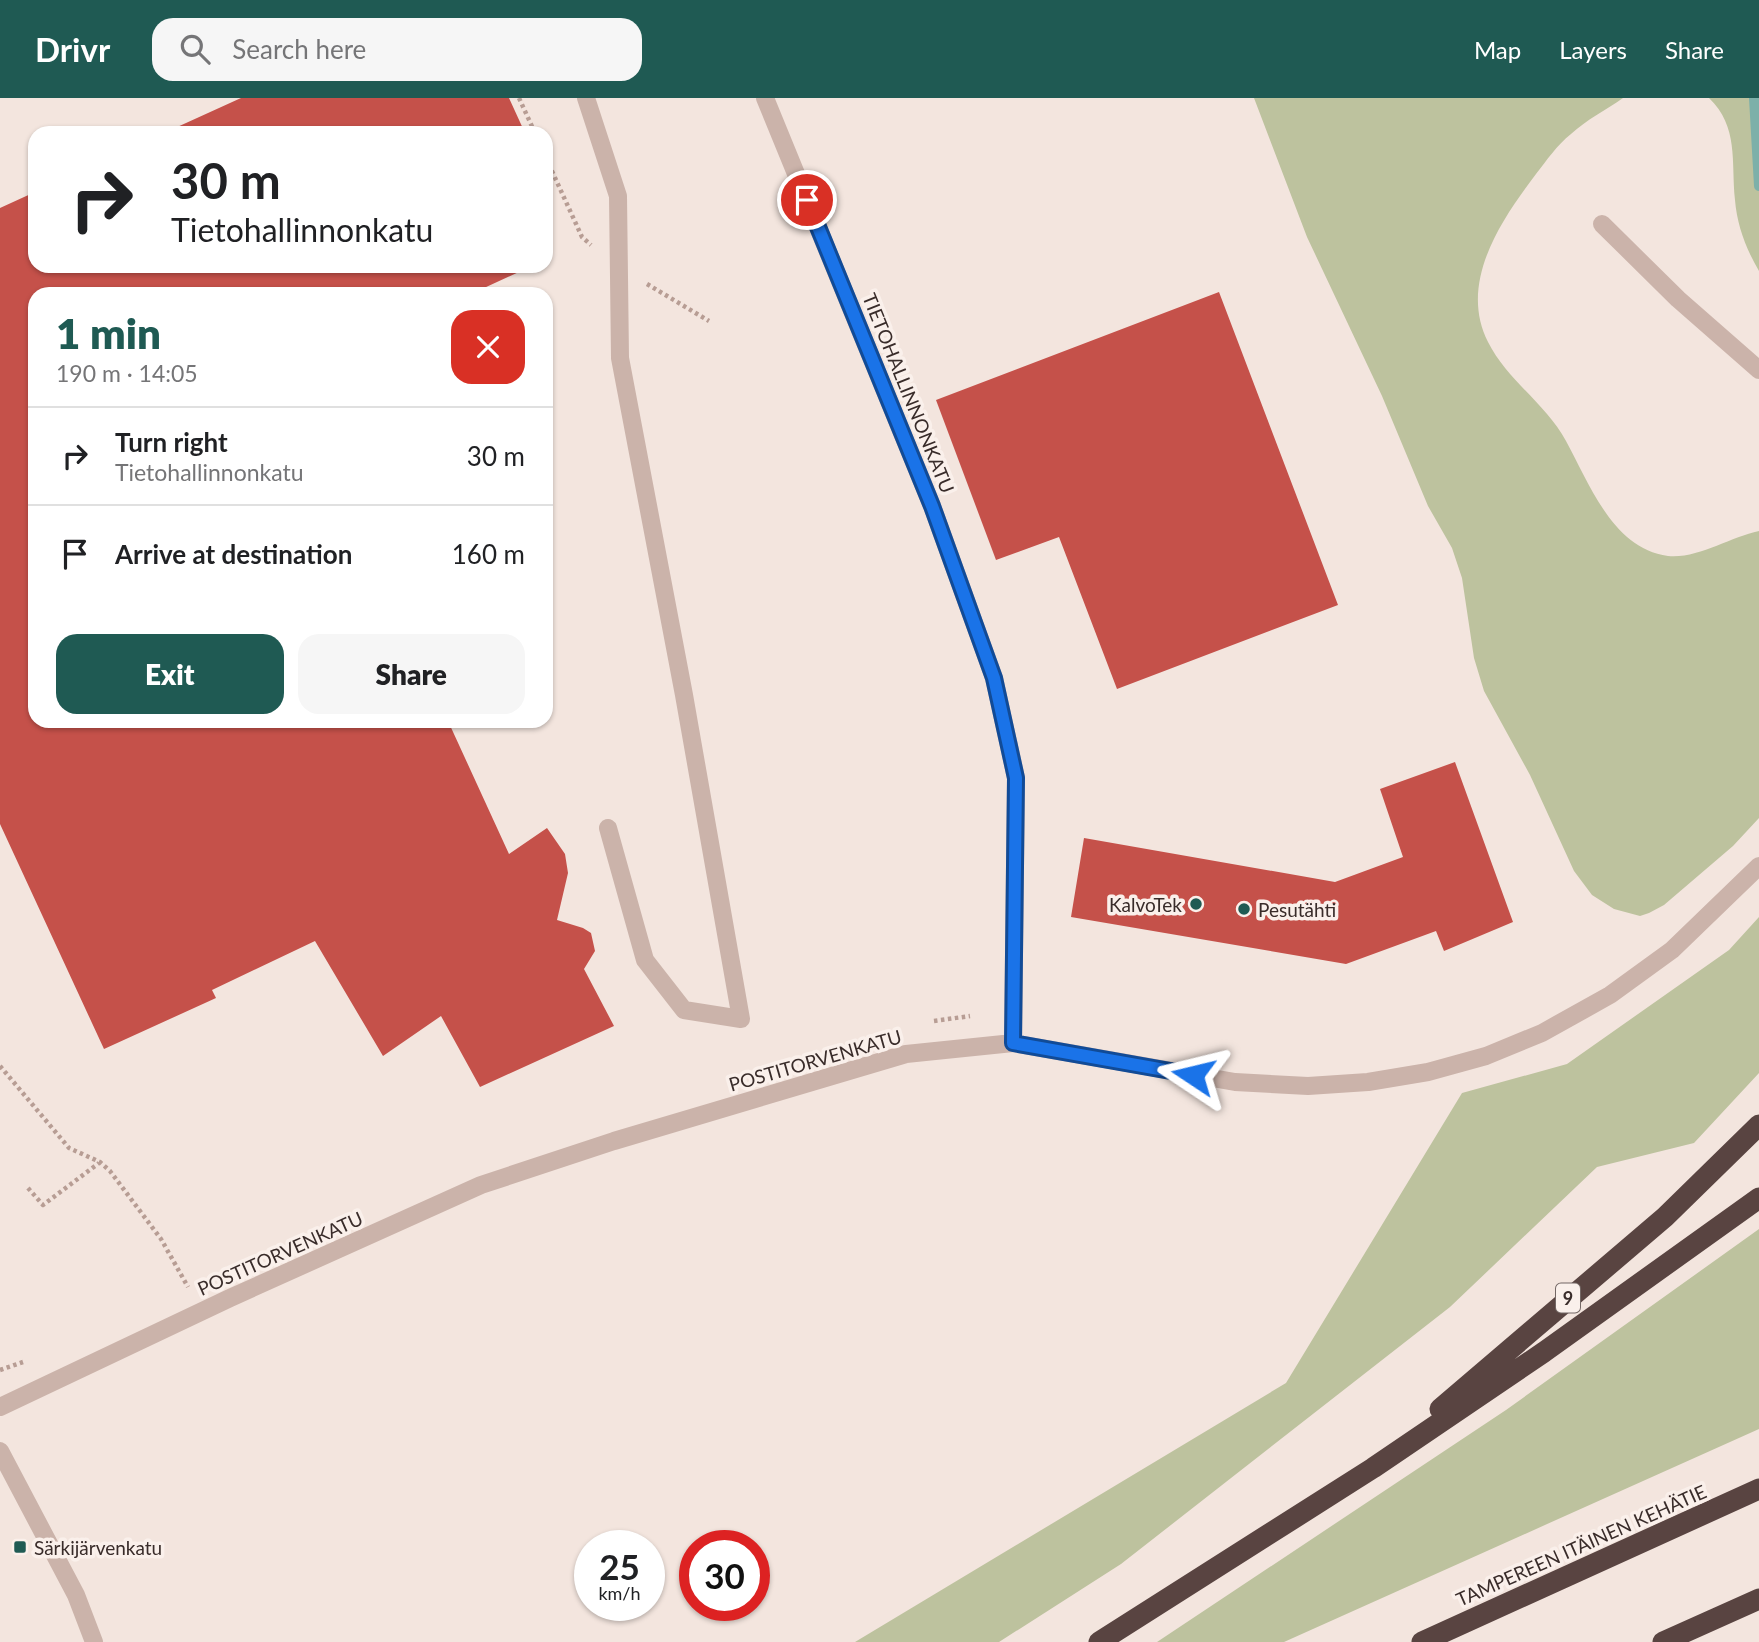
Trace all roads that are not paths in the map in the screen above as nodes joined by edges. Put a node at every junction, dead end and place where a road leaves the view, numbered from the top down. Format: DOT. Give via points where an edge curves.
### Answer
graph roads {
  1 [pos="586,98"];
  2 [pos="765,98"];
  3 [pos="1602,224"];
  4 [pos="1759,370"];
  5 [pos="608,828"];
  6 [pos="1759,866"];
  7 [pos="1013,1043"];
  8 [pos="1759,1125"];
  9 [pos="1759,1198"];
  10 [pos="0,1407"];
  11 [pos="0,1451"];
  12 [pos="1373,1468"];
  13 [pos="1759,1489"];
  14 [pos="1759,1599"];
  15 [pos="94,1642"];
  16 [pos="1099,1642"];
  17 [pos="1422,1642"];
  18 [pos="1663,1642"];
  1 -- 5 [label="street" via="618,196 620,358 741,1019 684,1010 645,961"];
  2 -- 7 [label="street, TIETOHALLINNONKATU" via="932,506 994,678 1016,778"];
  3 -- 4 [label="street"];
  6 -- 7 [label="street, POSTITORVENKATU" via="1672,950 1610,995 1486,1056 1428,1072 1308,1086 1235,1082"];
  7 -- 10 [label="street, POSTITORVENKATU" via="906,1054 481,1185"];
  8 -- 12 [label="highway, 9" via="1665,1217"];
  9 -- 12 [label="highway"];
  11 -- 15 [label="street" via="76,1595"];
  12 -- 16 [label="highway, 9"];
  13 -- 17 [label="highway, TAMPEREEN ITÄINEN KEHÄTIE"];
  14 -- 18 [label="highway"];
}
